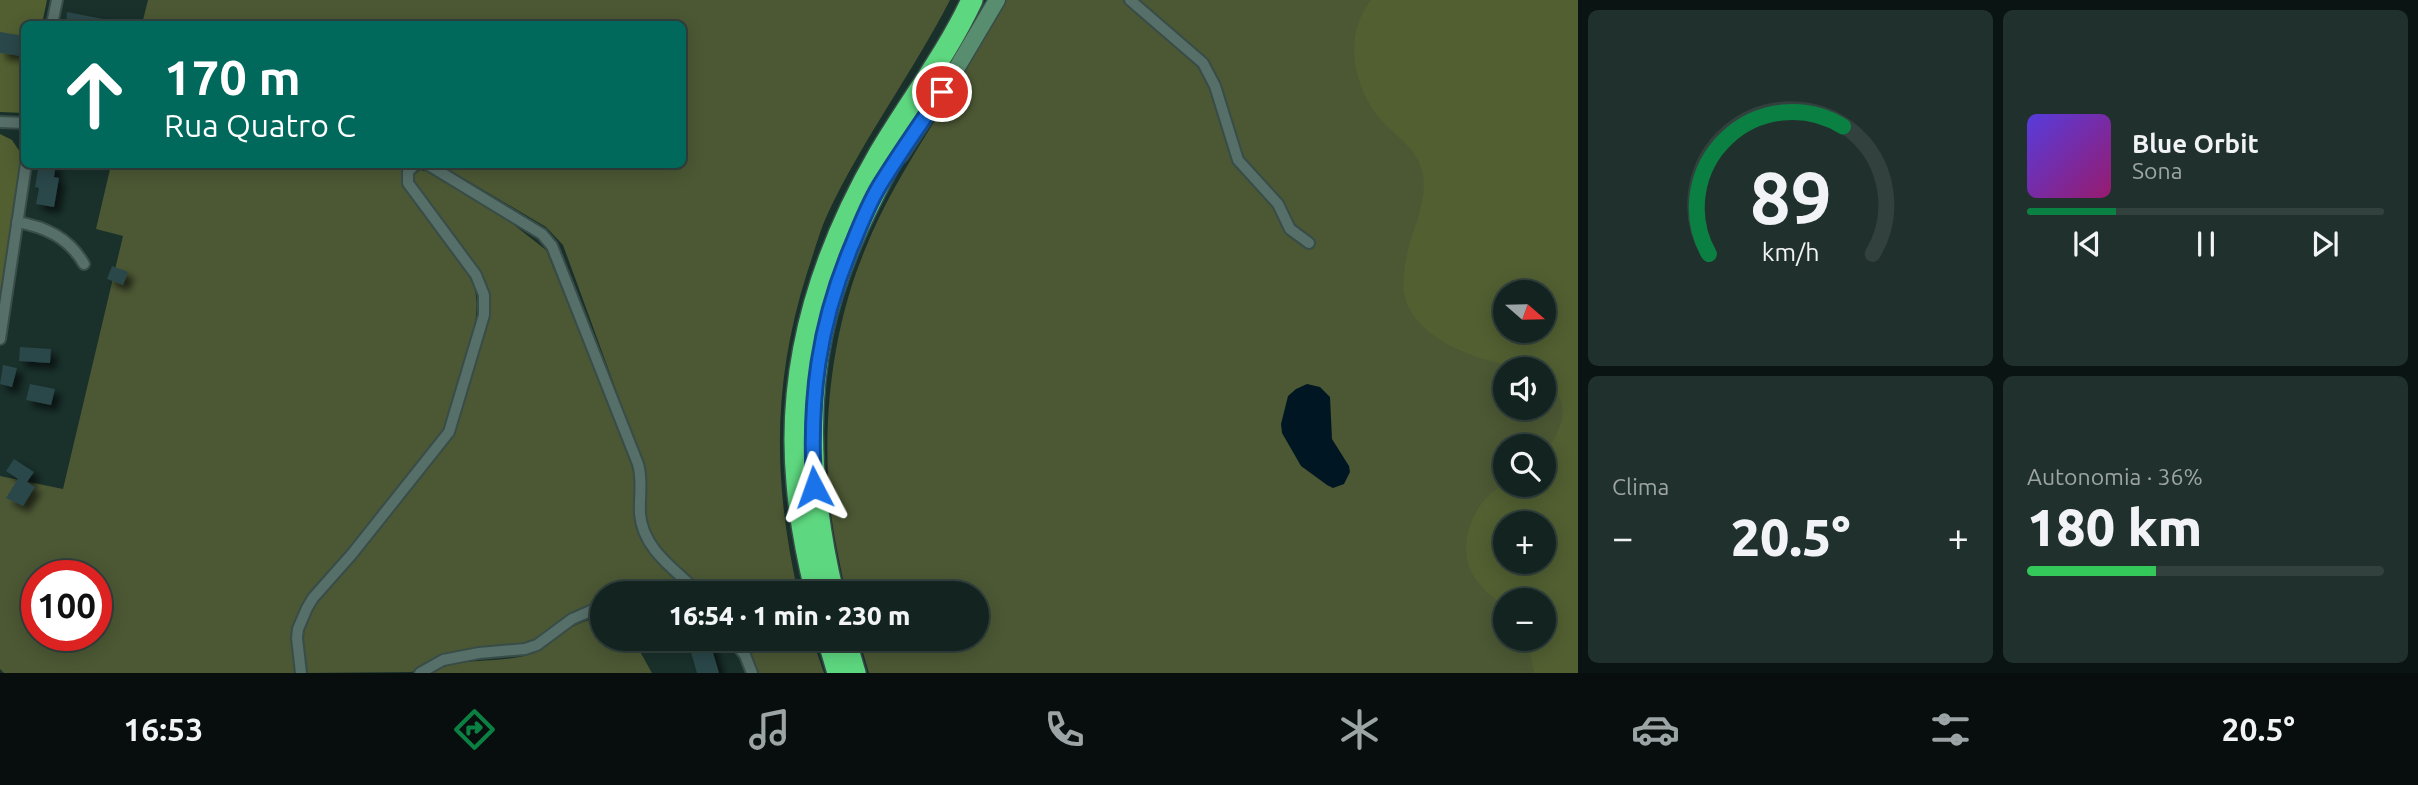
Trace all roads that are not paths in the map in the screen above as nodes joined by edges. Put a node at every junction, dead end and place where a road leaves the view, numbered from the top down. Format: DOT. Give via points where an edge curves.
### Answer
graph roads {
  1 [pos="57,0"];
  2 [pos="972,0"];
  3 [pos="988,0"];
  4 [pos="997,0"];
  5 [pos="1130,0"];
  6 [pos="53,21"];
  7 [pos="0,122"];
  8 [pos="21,123"];
  9 [pos="25,168"];
  10 [pos="412,168"];
  11 [pos="434,168"];
  12 [pos="879,187"];
  13 [pos="17,222"];
  14 [pos="1309,243"];
  15 [pos="84,264"];
  16 [pos="0,339"];
  17 [pos="686,581"];
  18 [pos="814,581"];
  19 [pos="831,581"];
  20 [pos="590,611"];
  21 [pos="742,651"];
  22 [pos="832,651"];
  23 [pos="849,651"];
  24 [pos="301,673"];
  25 [pos="421,673"];
  26 [pos="752,673"];
  27 [pos="838,673"];
  28 [pos="855,673"];
  1 -- 6 [label="street"];
  2 -- 18 [label="highway" via="846,214 810,318 798,388 795,449 799,508"];
  3 -- 12 [label="highway"];
  4 -- 12 [label="street"];
  5 -- 14 [label="street" via="1203,64 1215,86 1238,160 1278,204 1290,229"];
  7 -- 8 [label="street"];
  9 -- 13 [label="street"];
  10 -- 24 [label="street" via="408,183 482,285 481,327 449,432 307,608 298,629"];
  11 -- 17 [label="street" via="542,234 552,246 638,464 640,514 647,537"];
  12 -- 19 [label="highway" via="834,292 817,371 814,487"];
  13 -- 15 [label="street" via="66,241"];
  13 -- 16 [label="street"];
  20 -- 25 [label="street" via="537,645 443,660"];
  21 -- 26 [label="street"];
  22 -- 27 [label="highway"];
  23 -- 28 [label="highway"];
}
